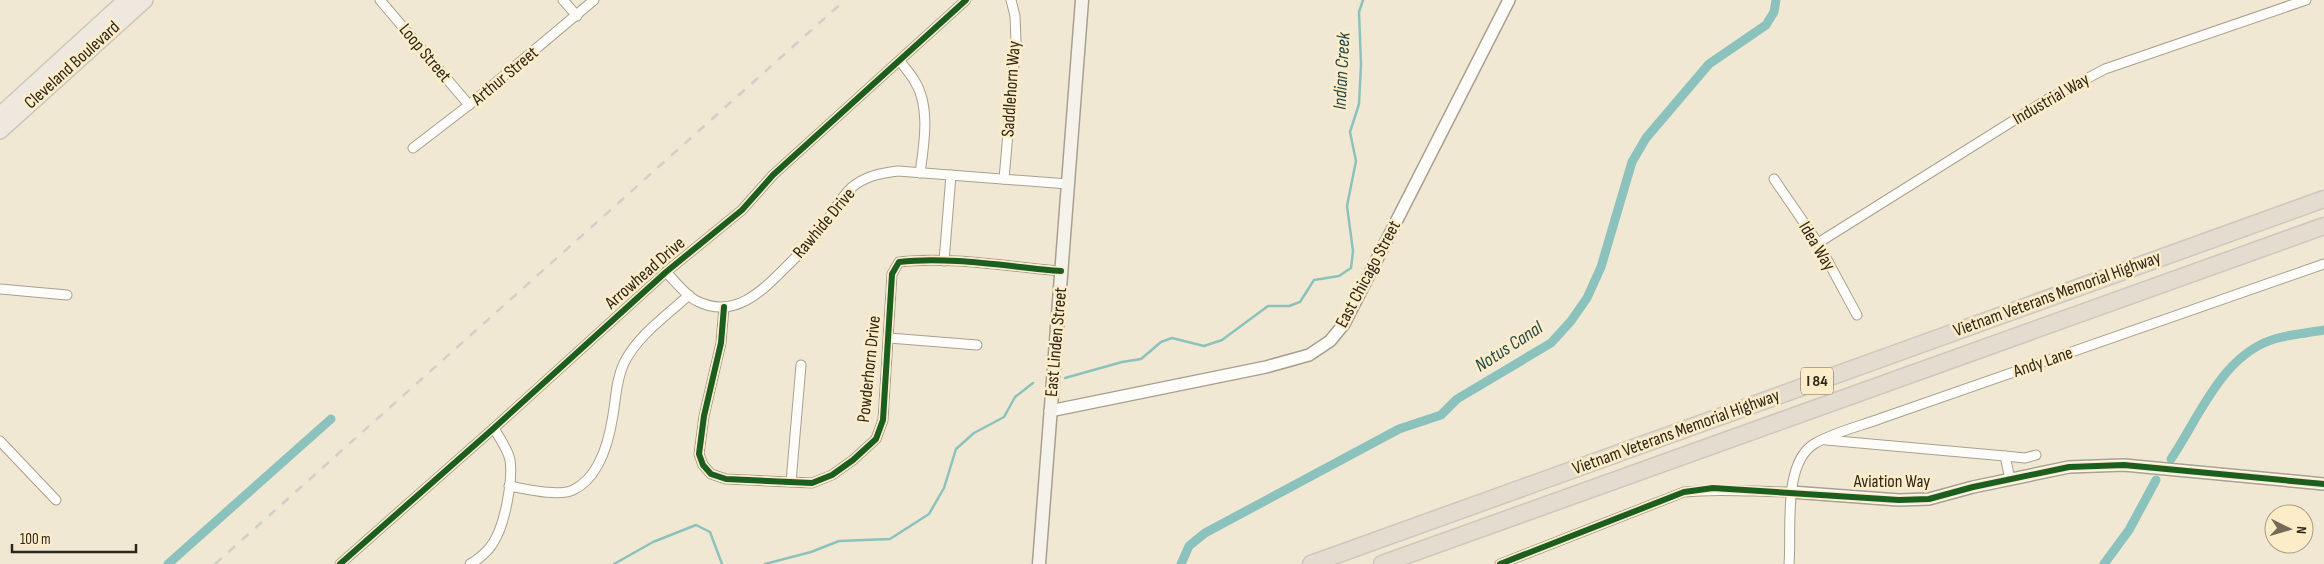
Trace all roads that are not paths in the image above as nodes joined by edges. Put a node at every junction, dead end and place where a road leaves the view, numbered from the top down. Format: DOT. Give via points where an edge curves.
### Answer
graph roads {
  1 [pos="126,0"];
  2 [pos="145,0"];
  3 [pos="380,0"];
  4 [pos="563,0"];
  5 [pos="594,0"];
  6 [pos="966,0"];
  7 [pos="1011,0"];
  8 [pos="1082,0"];
  9 [pos="1509,0"];
  10 [pos="2306,0"];
  11 [pos="577,16"];
  12 [pos="900,61"];
  13 [pos="469,105"];
  14 [pos="3,117"];
  15 [pos="413,148"];
  16 [pos="920,173"];
  17 [pos="951,175"];
  18 [pos="1004,179"];
  19 [pos="1774,179"];
  20 [pos="1068,184"];
  21 [pos="2324,198"];
  22 [pos="2324,226"];
  23 [pos="1818,243"];
  24 [pos="944,261"];
  25 [pos="2324,264"];
  26 [pos="1061,271"];
  27 [pos="666,272"];
  28 [pos="0,289"];
  29 [pos="67,295"];
  30 [pos="689,295"];
  31 [pos="724,307"];
  32 [pos="1857,315"];
  33 [pos="889,338"];
  34 [pos="977,345"];
  35 [pos="801,365"];
  36 [pos="1050,411"];
  37 [pos="494,428"];
  38 [pos="1824,440"];
  39 [pos="0,441"];
  40 [pos="2036,455"];
  41 [pos="2005,456"];
  42 [pos="2010,480"];
  43 [pos="791,482"];
  44 [pos="2324,484"];
  45 [pos="509,486"];
  46 [pos="1791,492"];
  47 [pos="56,500"];
  48 [pos="340,564"];
  49 [pos="470,564"];
  50 [pos="1039,564"];
  51 [pos="1311,564"];
  52 [pos="1382,564"];
  53 [pos="1500,564"];
  54 [pos="1789,564"];
  1 -- 14 [label="main road, Cleveland Boulevard"];
  2 -- 14 [label="main road, Cleveland Boulevard"];
  3 -- 13 [label="street, Loop Street"];
  4 -- 11 [label="street"];
  5 -- 11 [label="street, Arthur Street"];
  6 -- 12 [label="street, Arrowhead Drive"];
  7 -- 18 [label="street, Saddlehorn Way" via="1016,42"];
  8 -- 20 [label="main road, East Linden Street"];
  9 -- 36 [label="street, East Chicago Street" via="1343,327 1330,341 1309,355 1266,367"];
  10 -- 23 [label="street, Industrial Way" via="2105,69 2048,99"];
  11 -- 13 [label="street, Arthur Street"];
  12 -- 16 [label="street" via="915,81 923,102"];
  12 -- 27 [label="street, Arrowhead Drive" via="773,175 742,210"];
  13 -- 15 [label="street, Arthur Street"];
  16 -- 17 [label="street, Rawhide Drive"];
  16 -- 31 [label="street, Rawhide Drive" via="880,173 865,178 851,188 819,234 764,288 749,300"];
  17 -- 18 [label="street, Rawhide Drive"];
  17 -- 24 [label="street"];
  18 -- 20 [label="street, Rawhide Drive"];
  19 -- 23 [label="street, Idea Way"];
  20 -- 26 [label="main road, East Linden Street"];
  21 -- 51 [label="highway, Vietnam Veterans Memorial Highway / I 84"];
  22 -- 52 [label="highway, Vietnam Veterans Memorial Highway / I 84"];
  23 -- 32 [label="street, Idea Way"];
  24 -- 26 [label="street, Powderhorn Drive"];
  24 -- 33 [label="street, Powderhorn Drive" via="899,262 892,274"];
  25 -- 38 [label="street, Andy Lane"];
  26 -- 36 [label="main road, East Linden Street"];
  27 -- 30 [label="street, Rawhide Drive"];
  27 -- 37 [label="street, Arrowhead Drive"];
  28 -- 29 [label="street"];
  30 -- 31 [label="street, Rawhide Drive" via="695,301 712,307"];
  30 -- 45 [label="street" via="638,340 623,364 616,385 608,441 586,481 572,491 557,492"];
  31 -- 43 [label="street, Powderhorn Drive" via="722,343 704,416 699,454 702,465 711,474 726,480"];
  33 -- 34 [label="street"];
  33 -- 43 [label="street, Powderhorn Drive" via="883,420 876,439 832,475 812,483"];
  35 -- 43 [label="street"];
  36 -- 50 [label="main road, East Linden Street"];
  37 -- 45 [label="street" via="510,458"];
  37 -- 48 [label="street, Arrowhead Drive"];
  38 -- 41 [label="street, Aviation Way"];
  38 -- 46 [label="street, Andy Lane" via="1813,444 1806,452"];
  39 -- 47 [label="street"];
  40 -- 41 [label="street, Aviation Way" via="2025,458"];
  41 -- 42 [label="street"];
  42 -- 44 [label="street, Aviation Way" via="2070,467 2124,465"];
  42 -- 46 [label="street, Aviation Way" via="1929,499"];
  45 -- 49 [label="street" via="502,523 493,543"];
  46 -- 53 [label="street, Aviation Way" via="1737,492 1713,488 1684,492"];
  46 -- 54 [label="street, Andy Lane"];
}
